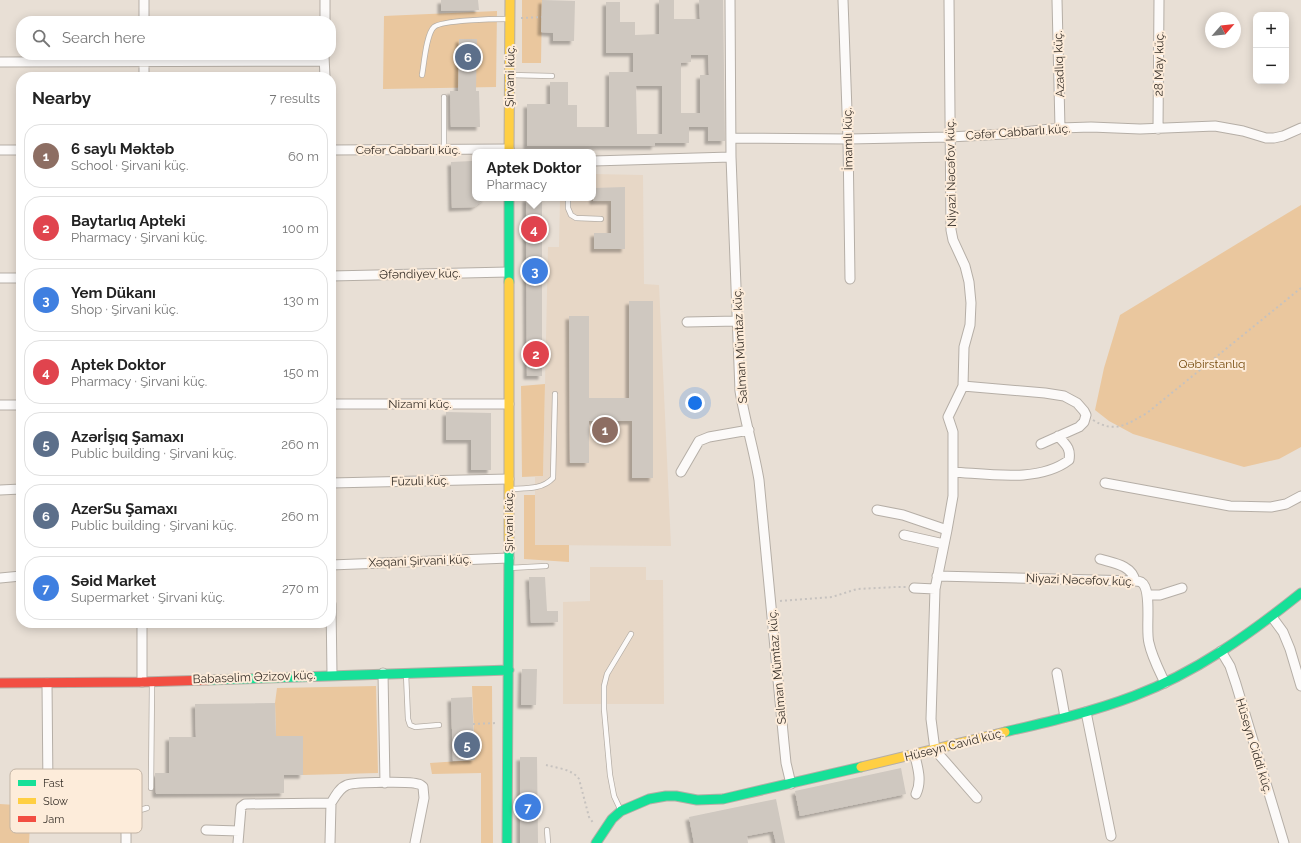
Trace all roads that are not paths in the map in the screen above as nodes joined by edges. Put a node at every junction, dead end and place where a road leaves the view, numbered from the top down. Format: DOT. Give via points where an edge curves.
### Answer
graph roads {
  1 [pos="144,0"];
  2 [pos="325,0"];
  3 [pos="510,0"];
  4 [pos="730,0"];
  5 [pos="843,0"];
  6 [pos="948,0"];
  7 [pos="1057,0"];
  8 [pos="1159,0"];
  9 [pos="144,16"];
  10 [pos="325,16"];
  11 [pos="510,18"];
  12 [pos="72,60"];
  13 [pos="144,60"];
  14 [pos="324,60"];
  15 [pos="0,62"];
  16 [pos="144,72"];
  17 [pos="325,72"];
  18 [pos="422,75"];
  19 [pos="510,75"];
  20 [pos="552,76"];
  21 [pos="444,97"];
  22 [pos="1060,128"];
  23 [pos="1301,128"];
  24 [pos="1158,129"];
  25 [pos="950,136"];
  26 [pos="732,138"];
  27 [pos="848,138"];
  28 [pos="444,149"];
  29 [pos="509,149"];
  30 [pos="0,150"];
  31 [pos="16,150"];
  32 [pos="336,150"];
  33 [pos="472,150"];
  34 [pos="732,157"];
  35 [pos="596,161"];
  36 [pos="509,201"];
  37 [pos="568,201"];
  38 [pos="601,219"];
  39 [pos="508,272"];
  40 [pos="336,276"];
  41 [pos="0,278"];
  42 [pos="16,278"];
  43 [pos="850,279"];
  44 [pos="738,321"];
  45 [pos="687,322"];
  46 [pos="963,386"];
  47 [pos="555,394"];
  48 [pos="336,404"];
  49 [pos="509,404"];
  50 [pos="0,405"];
  51 [pos="16,405"];
  52 [pos="748,430"];
  53 [pos="1058,436"];
  54 [pos="1041,444"];
  55 [pos="681,472"];
  56 [pos="953,472"];
  57 [pos="336,483"];
  58 [pos="1105,483"];
  59 [pos="509,484"];
  60 [pos="16,489"];
  61 [pos="0,490"];
  62 [pos="1301,496"];
  63 [pos="877,510"];
  64 [pos="947,530"];
  65 [pos="904,535"];
  66 [pos="944,544"];
  67 [pos="510,558"];
  68 [pos="1100,559"];
  69 [pos="336,564"];
  70 [pos="546,566"];
  71 [pos="509,568"];
  72 [pos="16,576"];
  73 [pos="937,576"];
  74 [pos="0,578"];
  75 [pos="1135,581"];
  76 [pos="914,588"];
  77 [pos="1182,588"];
  78 [pos="935,589"];
  79 [pos="1301,592"];
  80 [pos="1148,595"];
  81 [pos="1272,617"];
  82 [pos="142,628"];
  83 [pos="331,628"];
  84 [pos="631,634"];
  85 [pos="1221,651"];
  86 [pos="509,670"];
  87 [pos="383,672"];
  88 [pos="406,672"];
  89 [pos="1057,672"];
  90 [pos="332,674"];
  91 [pos="152,681"];
  92 [pos="142,682"];
  93 [pos="0,683"];
  94 [pos="47,683"];
  95 [pos="1165,683"];
  96 [pos="1301,686"];
  97 [pos="1086,712"];
  98 [pos="1065,717"];
  99 [pos="440,725"];
  100 [pos="935,750"];
  101 [pos="915,756"];
  102 [pos="48,769"];
  103 [pos="385,783"];
  104 [pos="792,784"];
  105 [pos="151,788"];
  106 [pos="916,794"];
  107 [pos="977,798"];
  108 [pos="331,803"];
  109 [pos="147,808"];
  110 [pos="142,809"];
  111 [pos="621,811"];
  112 [pos="206,830"];
  113 [pos="548,830"];
  114 [pos="239,831"];
  115 [pos="1111,836"];
  116 [pos="238,843"];
  117 [pos="330,843"];
  118 [pos="415,843"];
  119 [pos="507,843"];
  120 [pos="548,843"];
  121 [pos="596,843"];
  122 [pos="1284,843"];
  1 -- 9 [label="street"];
  2 -- 10 [label="street"];
  3 -- 11 [label="street, Şirvani küç."];
  4 -- 26 [label="street, Salman Mümtaz küç."];
  5 -- 27 [label="street, İmamlı küç."];
  6 -- 25 [label="street, Niyazi Nəcəfov küç."];
  7 -- 22 [label="street, Azadlıq küç."];
  8 -- 24 [label="street, 28 May küç."];
  11 -- 18 [label="lane" via="444,23 434,27"];
  11 -- 19 [label="street, Şirvani küç."];
  12 -- 15 [label="street"];
  13 -- 16 [label="street"];
  14 -- 17 [label="street"];
  19 -- 20 [label="lane"];
  19 -- 29 [label="street, Şirvani küç."];
  21 -- 28 [label="lane"];
  22 -- 24 [label="street, Cəfər Cabbarlı küç."];
  22 -- 25 [label="street, Cəfər Cabbarlı küç."];
  23 -- 24 [label="street, Cəfər Cabbarlı küç." via="1274,138 1215,126"];
  25 -- 27 [label="street, Cəfər Cabbarlı küç."];
  25 -- 46 [label="street, Niyazi Nəcəfov küç." via="951,230 965,266 971,303 970,325 964,346"];
  26 -- 27 [label="street, Cəfər Cabbarlı küç."];
  26 -- 34 [label="street, Salman Mümtaz küç."];
  27 -- 43 [label="street, İmamlı küç."];
  28 -- 32 [label="street, Cəfər Cabbarlı küç."];
  28 -- 33 [label="street, Cəfər Cabbarlı küç."];
  30 -- 31 [label="street"];
  34 -- 35 [label="street"];
  34 -- 44 [label="street, Salman Mümtaz küç."];
  36 -- 39 [label="street, Şirvani küç."];
  37 -- 38 [label="lane" via="571,215 576,218"];
  39 -- 40 [label="street, Əfəndiyev küç."];
  39 -- 49 [label="street, Şirvani küç."];
  41 -- 42 [label="street"];
  44 -- 45 [label="street"];
  44 -- 52 [label="street, Salman Mümtaz küç." via="740,391"];
  46 -- 53 [label="street" via="1045,392 1064,396 1077,404 1086,416 1079,427"];
  46 -- 56 [label="street, Niyazi Nəcəfov küç." via="948,417 953,432"];
  47 -- 59 [label="lane" via="553,478 548,484 540,487"];
  48 -- 49 [label="street, Nizami küç."];
  49 -- 59 [label="street, Şirvani küç."];
  50 -- 51 [label="street"];
  52 -- 55 [label="street" via="699,441"];
  52 -- 104 [label="street, Salman Mümtaz küç." via="759,480 786,762"];
  53 -- 54 [label="street"];
  53 -- 56 [label="street" via="1070,451 1069,460 1062,465 1021,475"];
  56 -- 64 [label="street, Niyazi Nəcəfov küç."];
  57 -- 59 [label="street, Füzuli küç."];
  58 -- 62 [label="street" via="1230,506 1271,508"];
  59 -- 67 [label="street, Şirvani küç."];
  60 -- 61 [label="street"];
  63 -- 64 [label="street" via="903,515"];
  64 -- 66 [label="street, Niyazi Nəcəfov küç."];
  65 -- 66 [label="street"];
  66 -- 73 [label="street, Niyazi Nəcəfov küç."];
  67 -- 69 [label="street, Xəqani Şirvani küç."];
  67 -- 71 [label="street, Şirvani küç."];
  68 -- 75 [label="street" via="1127,568 1134,575"];
  70 -- 71 [label="lane"];
  71 -- 86 [label="street, Şirvani küç."];
  72 -- 74 [label="street"];
  73 -- 75 [label="street, Niyazi Nəcəfov küç."];
  73 -- 78 [label="street, Niyazi Nəcəfov küç."];
  75 -- 80 [label="street, Niyazi Nəcəfov küç." via="1142,582"];
  76 -- 78 [label="street"];
  77 -- 80 [label="street" via="1170,593"];
  78 -- 100 [label="street, Niyazi Nəcəfov küç." via="930,719"];
  79 -- 81 [label="street, Hüseyn Cavid küç."];
  80 -- 95 [label="street, Niyazi Nəcəfov küç." via="1148,640"];
  81 -- 85 [label="street, Hüseyn Cavid küç."];
  81 -- 96 [label="street" via="1288,643"];
  82 -- 92 [label="street"];
  83 -- 90 [label="street"];
  84 -- 111 [label="lane" via="607,674 604,686 610,775 614,796"];
  85 -- 95 [label="street, Hüseyn Cavid küç."];
  85 -- 122 [label="street, Hüseyn Ciddi küç." via="1232,672"];
  86 -- 88 [label="street, Babasəlim Əzizov küç."];
  86 -- 119 [label="street, Şirvani küç."];
  87 -- 88 [label="street, Babasəlim Əzizov küç."];
  87 -- 90 [label="street, Babasəlim Əzizov küç."];
  87 -- 103 [label="street"];
  88 -- 99 [label="lane" via="410,725"];
  89 -- 98 [label="street"];
  90 -- 91 [label="street, Babasəlim Əzizov küç."];
  91 -- 92 [label="street, Babasəlim Əzizov küç."];
  91 -- 105 [label="lane"];
  92 -- 94 [label="street, Babasəlim Əzizov küç."];
  93 -- 94 [label="street, Babasəlim Əzizov küç."];
  94 -- 102 [label="street"];
  95 -- 97 [label="street, Hüseyn Cavid küç."];
  97 -- 98 [label="street, Hüseyn Cavid küç."];
  97 -- 115 [label="street"];
  98 -- 100 [label="street, Hüseyn Cavid küç."];
  100 -- 101 [label="street, Hüseyn Cavid küç."];
  100 -- 107 [label="street"];
  101 -- 104 [label="street, Hüseyn Cavid küç."];
  101 -- 106 [label="street" via="919,776"];
  103 -- 108 [label="street" via="346,785 338,791"];
  103 -- 118 [label="street" via="418,784 424,787"];
  104 -- 111 [label="street, Hüseyn Cavid küç." via="707,801 666,796 649,799"];
  108 -- 114 [label="street" via="245,804 241,807"];
  108 -- 117 [label="street"];
  109 -- 110 [label="lane"];
  111 -- 121 [label="street, Hüseyn Cavid küç." via="612,819"];
  112 -- 114 [label="street"];
  113 -- 120 [label="lane"];
  114 -- 116 [label="street"];
}
